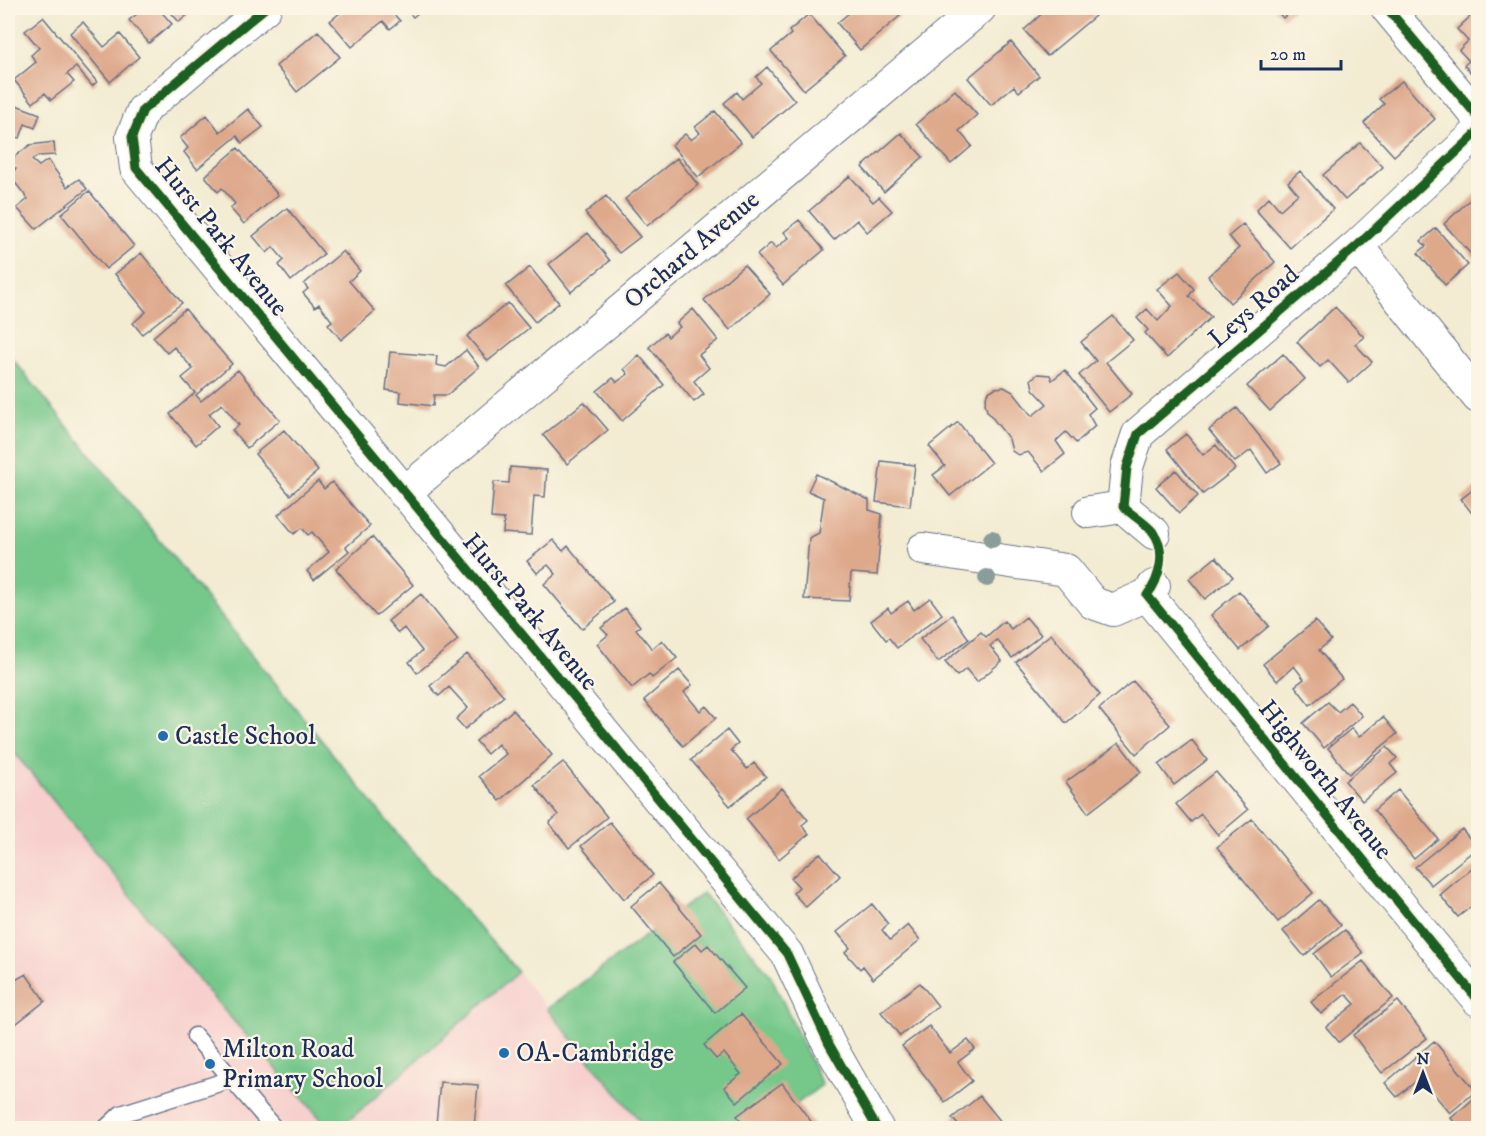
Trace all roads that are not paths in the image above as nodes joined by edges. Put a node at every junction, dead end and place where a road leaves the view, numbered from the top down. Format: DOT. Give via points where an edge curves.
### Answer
graph roads {
  1 [pos="265,8"];
  2 [pos="980,8"];
  3 [pos="1387,8"];
  4 [pos="1479,117"];
  5 [pos="1479,132"];
  6 [pos="1357,246"];
  7 [pos="1479,397"];
  8 [pos="404,493"];
  9 [pos="1123,507"];
  10 [pos="1089,512"];
  11 [pos="1154,532"];
  12 [pos="923,549"];
  13 [pos="1479,1000"];
  14 [pos="195,1036"];
  15 [pos="232,1079"];
  16 [pos="106,1128"];
  17 [pos="274,1128"];
  18 [pos="878,1128"];
  1 -- 8 [label="street, Hurst Park Avenue" via="143,110 132,137 136,168"];
  2 -- 8 [label="street, Orchard Avenue"];
  3 -- 4 [label="street"];
  5 -- 6 [label="street, Leys Road"];
  6 -- 7 [label="street"];
  6 -- 9 [label="street, Leys Road" via="1138,434 1127,467"];
  8 -- 18 [label="street, Hurst Park Avenue" via="787,954 829,1044"];
  9 -- 10 [label="street"];
  9 -- 11 [label="street"];
  12 -- 13 [label="street, Highworth Avenue" via="1066,570 1092,603 1113,610 1150,590"];
  14 -- 15 [label="lane"];
  15 -- 16 [label="lane" via="121,1114"];
  15 -- 17 [label="lane"];
}
